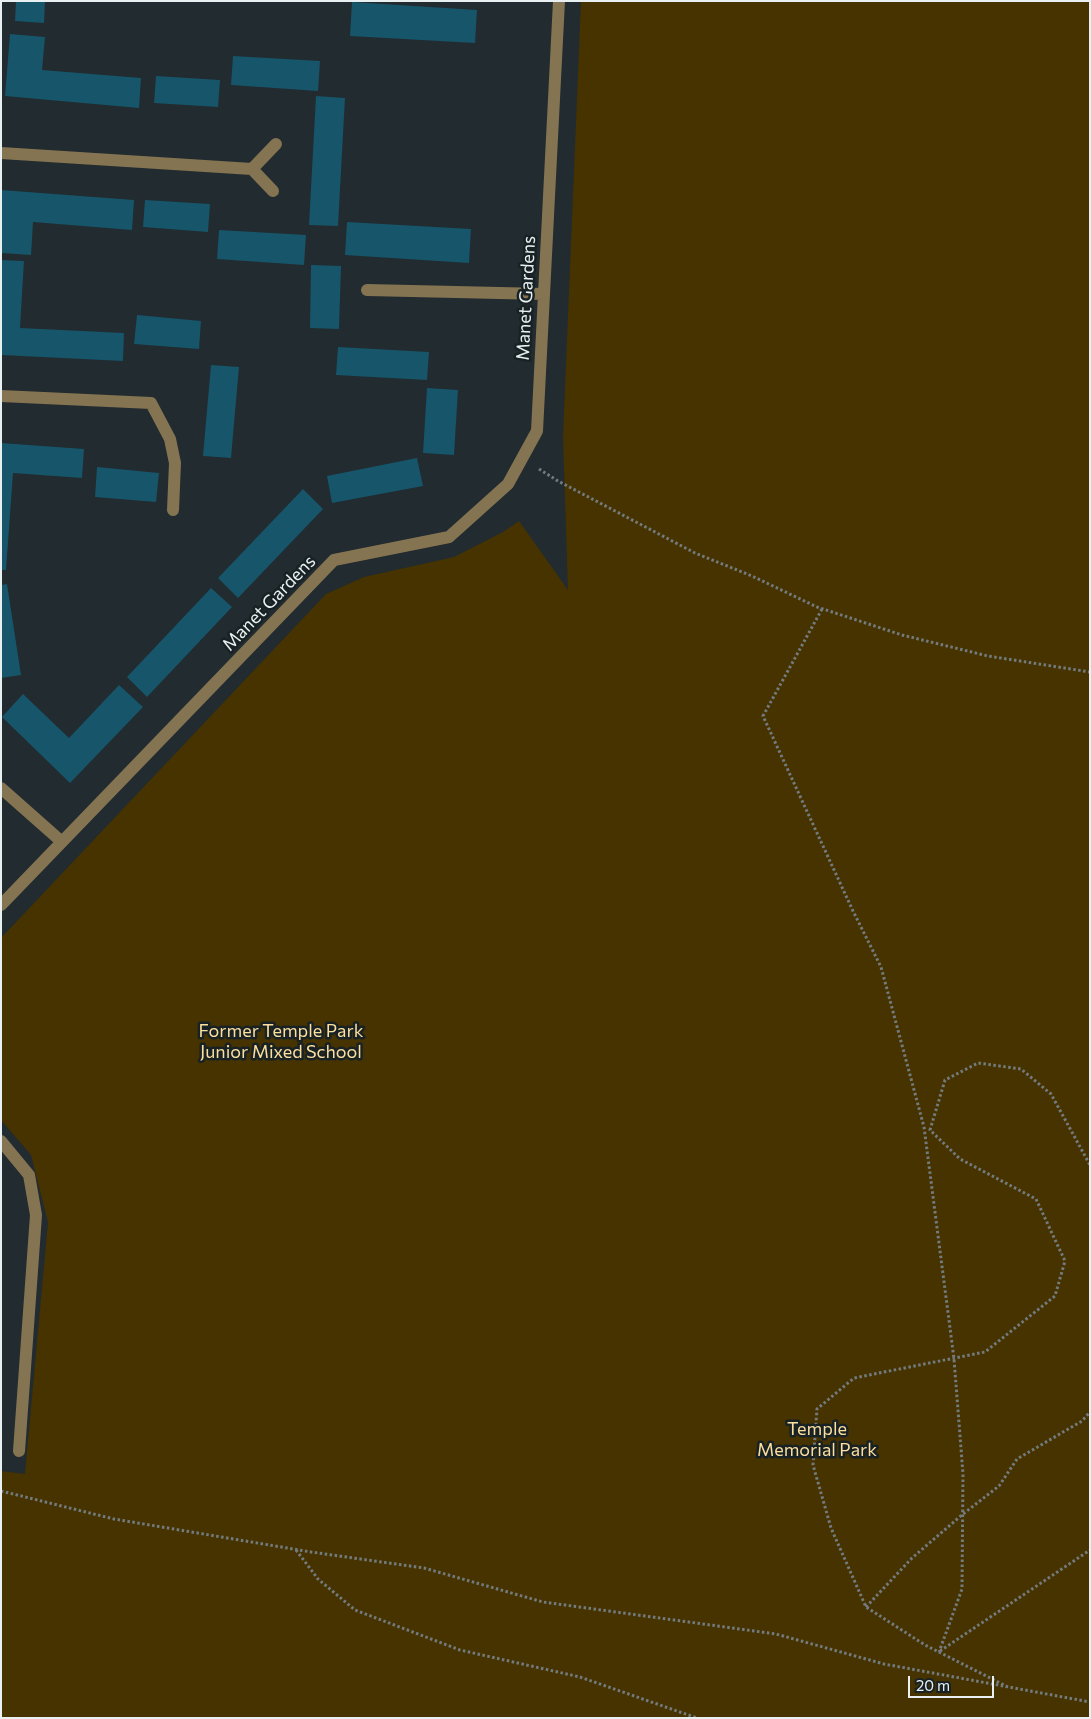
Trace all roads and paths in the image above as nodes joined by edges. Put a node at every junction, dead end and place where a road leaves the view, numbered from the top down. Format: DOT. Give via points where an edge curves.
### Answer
graph roads {
  1 [pos="560,1"];
  2 [pos="276,144"];
  3 [pos="1,154"];
  4 [pos="252,169"];
  5 [pos="273,191"];
  6 [pos="367,290"];
  7 [pos="544,294"];
  8 [pos="1,396"];
  9 [pos="522,457"];
  10 [pos="173,510"];
  11 [pos="822,609"];
  12 [pos="1090,672"];
  13 [pos="1,788"];
  14 [pos="62,842"];
  15 [pos="1,905"];
  16 [pos="1,1141"];
  17 [pos="1090,1165"];
  18 [pos="954,1359"];
  19 [pos="1090,1412"];
  20 [pos="19,1451"];
  21 [pos="1,1491"];
  22 [pos="963,1514"];
  23 [pos="296,1549"];
  24 [pos="1090,1550"];
  25 [pos="866,1607"];
  26 [pos="939,1652"];
  27 [pos="1008,1687"];
  28 [pos="1090,1702"];
  29 [pos="697,1718"];
  1 -- 7 [label="street, Manet Gardens"];
  2 -- 4 [label="street"];
  3 -- 4 [label="street"];
  4 -- 5 [label="street"];
  6 -- 7 [label="street"];
  7 -- 9 [label="street, Manet Gardens" via="536,431"];
  8 -- 10 [label="street" via="151,403 170,439 175,463"];
  9 -- 11 [label="path" via="558,481 696,553"];
  9 -- 14 [label="street, Manet Gardens" via="508,484 449,537 334,560"];
  11 -- 12 [label="path" via="902,635 988,656"];
  11 -- 18 [label="path" via="763,716 881,967 924,1126"];
  13 -- 14 [label="street"];
  14 -- 15 [label="street, Manet Gardens"];
  16 -- 20 [label="street" via="29,1175 36,1216"];
  17 -- 18 [label="path" via="1051,1094 1022,1069 978,1062 945,1080 930,1130 960,1159 1036,1199 1065,1261 1055,1296 985,1352"];
  18 -- 22 [label="path"];
  18 -- 25 [label="path" via="854,1378 817,1409 813,1465 832,1528"];
  19 -- 22 [label="path" via="1082,1421 1017,1459 999,1486"];
  21 -- 23 [label="path" via="114,1520"];
  22 -- 25 [label="path" via="912,1558"];
  22 -- 26 [label="path" via="962,1588"];
  23 -- 27 [label="path" via="424,1568 543,1602 776,1634 884,1664"];
  23 -- 29 [label="path" via="318,1579 355,1610 460,1650 580,1677"];
  24 -- 26 [label="path"];
  25 -- 26 [label="path"];
  26 -- 27 [label="path"];
  27 -- 28 [label="path"];
}
